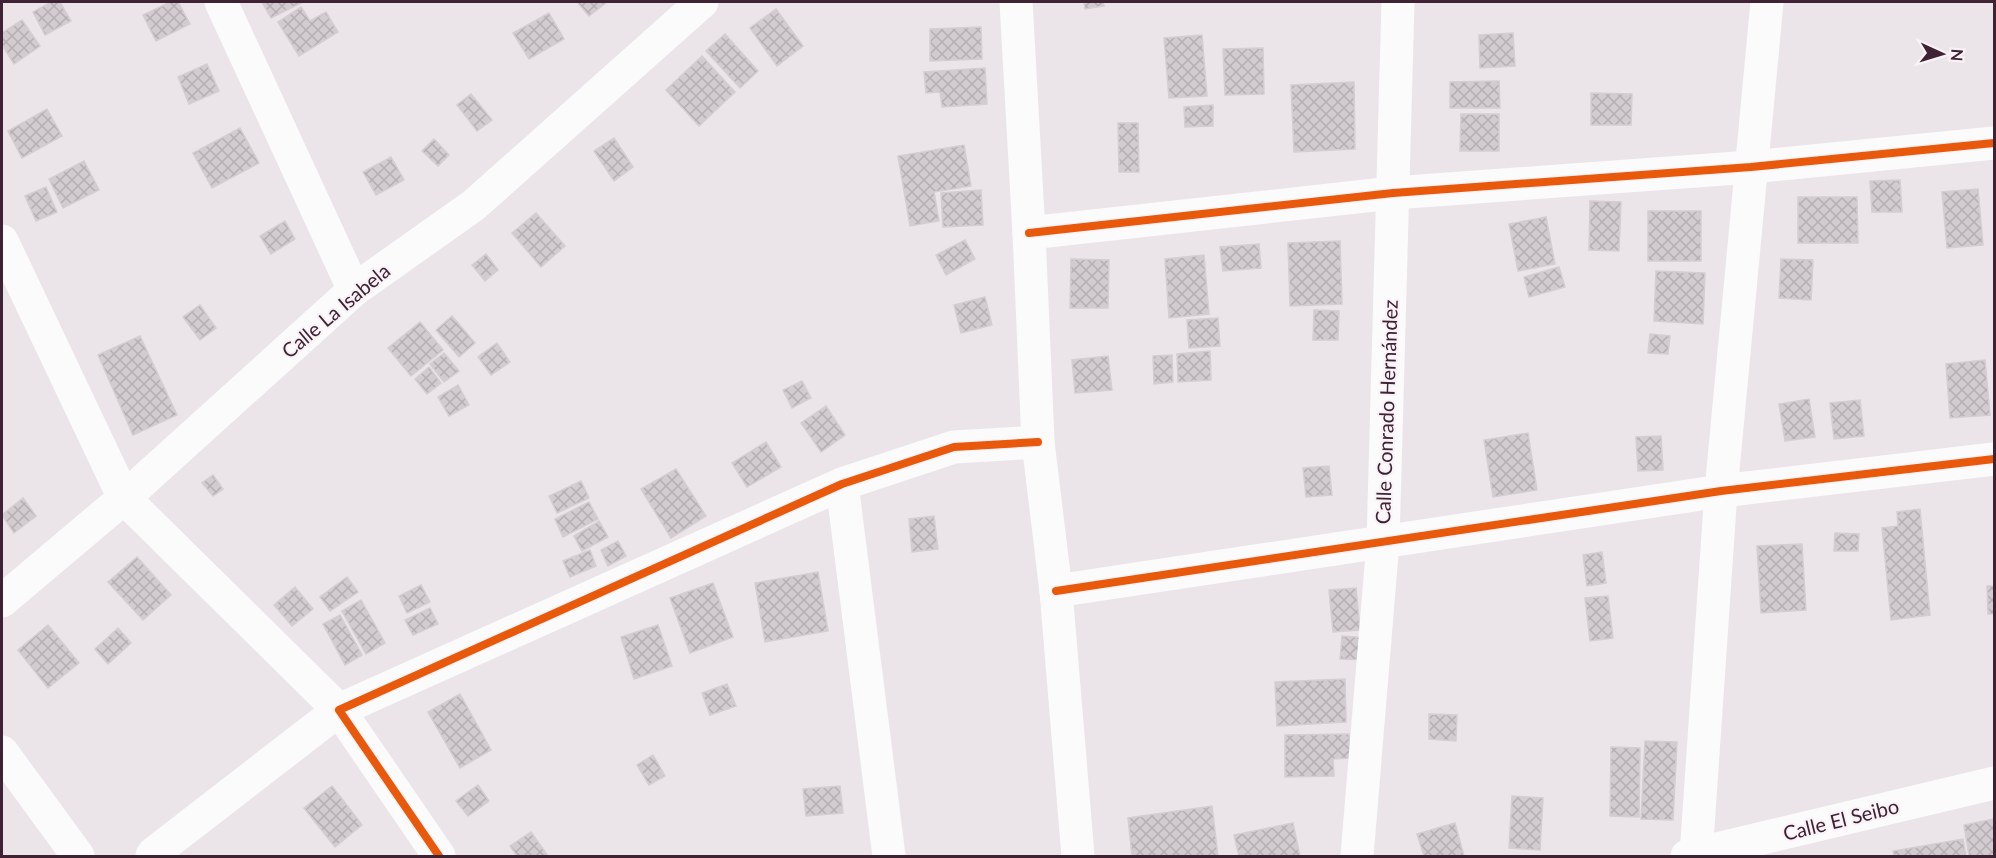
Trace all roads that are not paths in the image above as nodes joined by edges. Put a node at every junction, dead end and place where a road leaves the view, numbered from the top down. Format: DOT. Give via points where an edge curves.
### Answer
graph roads {
  1 [pos="221,2"];
  2 [pos="702,2"];
  3 [pos="1016,2"];
  4 [pos="1398,2"];
  5 [pos="1767,2"];
  6 [pos="1995,143"];
  7 [pos="1751,167"];
  8 [pos="1393,194"];
  9 [pos="1029,233"];
  10 [pos="2,241"];
  11 [pos="354,290"];
  12 [pos="1038,442"];
  13 [pos="1995,459"];
  14 [pos="842,484"];
  15 [pos="1721,491"];
  16 [pos="124,498"];
  17 [pos="1383,542"];
  18 [pos="1056,591"];
  19 [pos="2,601"];
  20 [pos="339,710"];
  21 [pos="2,752"];
  22 [pos="1995,783"];
  23 [pos="78,856"];
  24 [pos="152,856"];
  25 [pos="439,856"];
  26 [pos="889,856"];
  27 [pos="1078,856"];
  28 [pos="1357,856"];
  29 [pos="1693,856"];
  1 -- 11 [label="street"];
  2 -- 11 [label="street, Calle La Isabela" via="474,205"];
  3 -- 9 [label="street"];
  4 -- 8 [label="street, Calle Conrado Hernández"];
  5 -- 7 [label="street"];
  6 -- 7 [label="street"];
  7 -- 8 [label="street"];
  7 -- 15 [label="street"];
  8 -- 9 [label="street"];
  8 -- 17 [label="street, Calle Conrado Hernández"];
  9 -- 12 [label="street"];
  10 -- 16 [label="street"];
  11 -- 16 [label="street, Calle La Isabela"];
  12 -- 14 [label="street" via="954,447"];
  12 -- 18 [label="street"];
  13 -- 15 [label="street"];
  14 -- 20 [label="street"];
  14 -- 26 [label="street"];
  15 -- 17 [label="street"];
  15 -- 29 [label="street"];
  16 -- 19 [label="street, Calle La Isabela"];
  16 -- 20 [label="street"];
  17 -- 18 [label="street"];
  17 -- 28 [label="street, Calle Conrado Hernández"];
  18 -- 27 [label="street"];
  20 -- 24 [label="street"];
  20 -- 25 [label="street"];
  21 -- 23 [label="street"];
  22 -- 29 [label="street, Calle El Seibo"];
}
